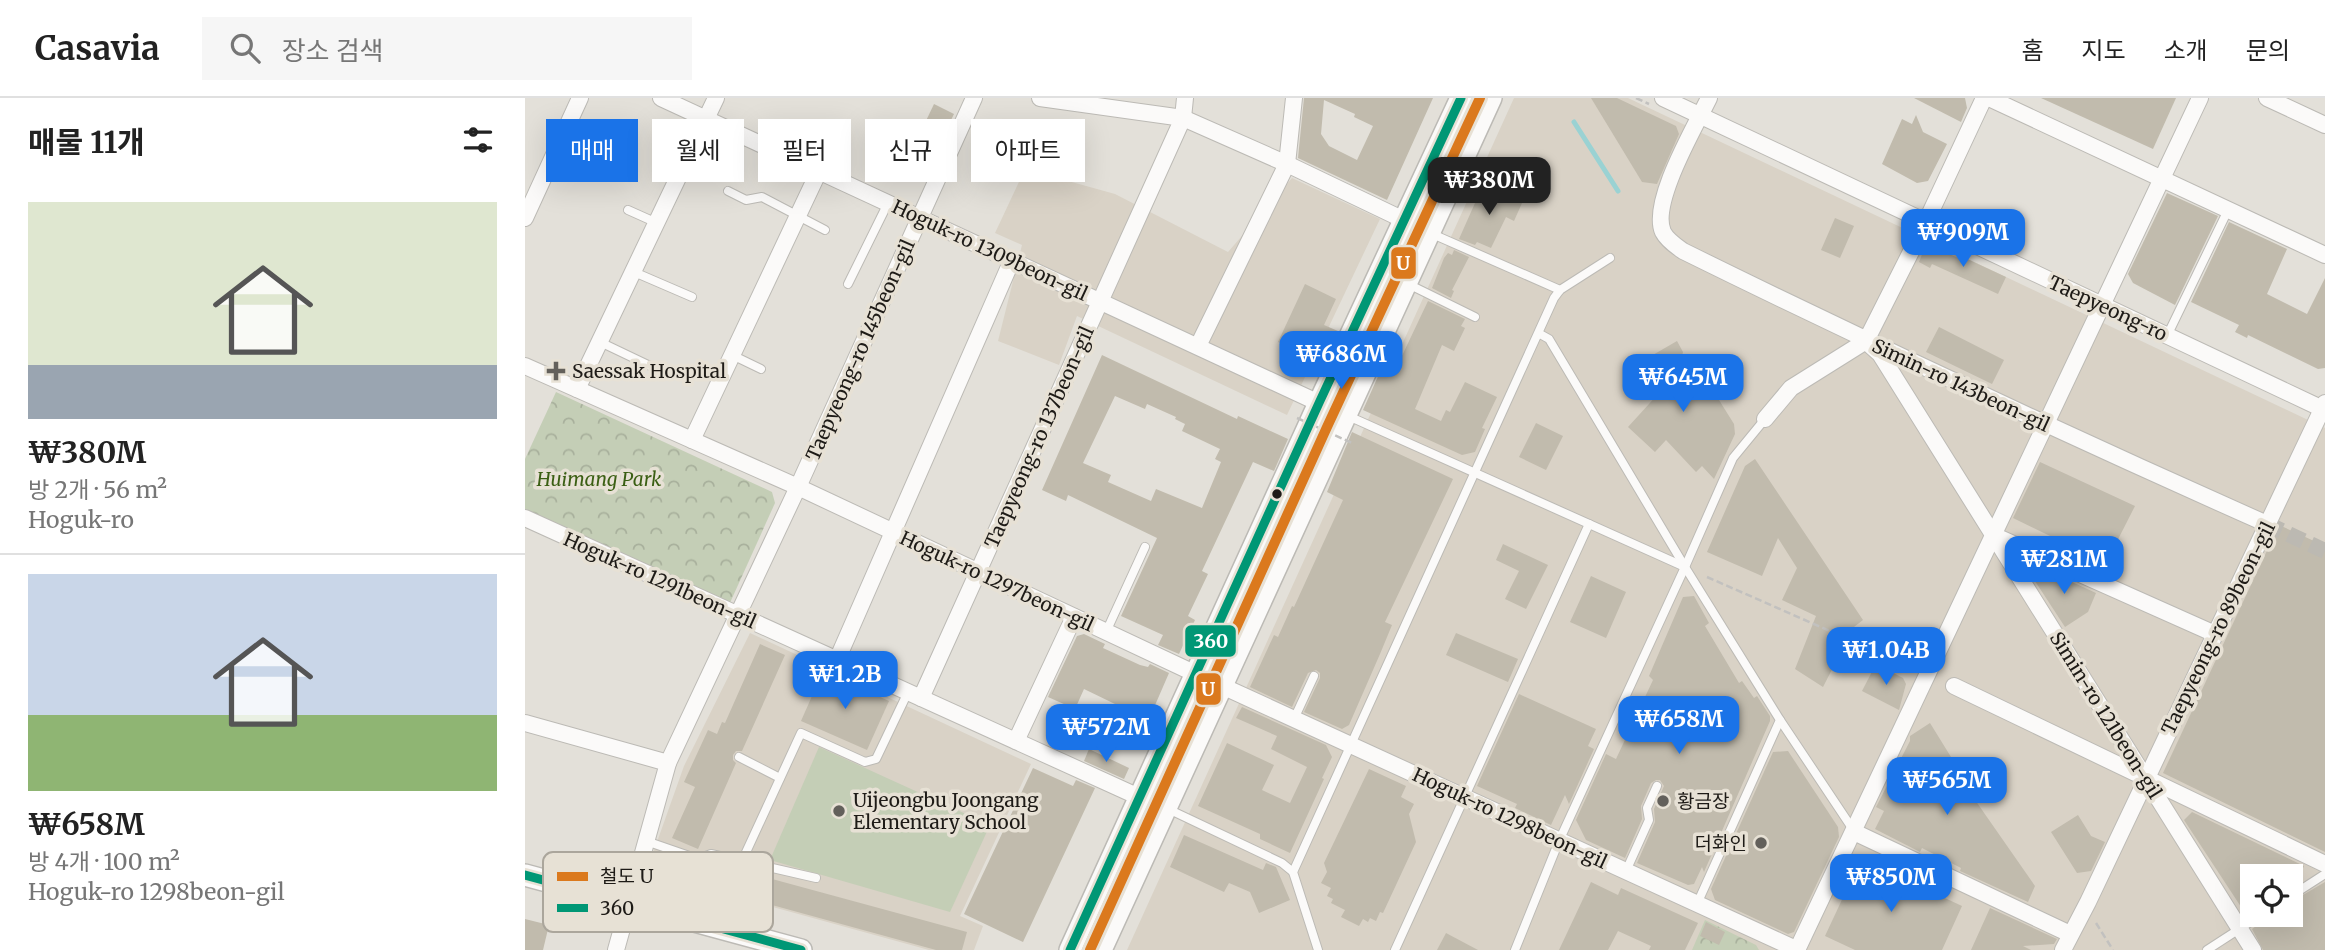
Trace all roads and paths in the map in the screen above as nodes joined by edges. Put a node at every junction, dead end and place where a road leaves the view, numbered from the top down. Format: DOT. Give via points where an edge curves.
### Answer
graph roads {
  1 [pos="580,98"];
  2 [pos="661,98"];
  3 [pos="716,98"];
  4 [pos="974,98"];
  5 [pos="1040,98"];
  6 [pos="1185,98"];
  7 [pos="1294,98"];
  8 [pos="1461,98"];
  9 [pos="1492,98"];
  10 [pos="1663,98"];
  11 [pos="1709,98"];
  12 [pos="1987,98"];
  13 [pos="2200,98"];
  14 [pos="2267,98"];
  15 [pos="1700,116"];
  16 [pos="1183,118"];
  17 [pos="705,119"];
  18 [pos="707,119"];
  19 [pos="2325,125"];
  20 [pos="1287,164"];
  21 [pos="2162,179"];
  22 [pos="677,182"];
  23 [pos="813,182"];
  24 [pos="842,182"];
  25 [pos="728,191"];
  26 [pos="888,203"];
  27 [pos="628,210"];
  28 [pos="2228,210"];
  29 [pos="797,217"];
  30 [pos="525,218"];
  31 [pos="920,218"];
  32 [pos="1404,220"];
  33 [pos="1926,222"];
  34 [pos="657,223"];
  35 [pos="825,230"];
  36 [pos="1430,233"];
  37 [pos="2325,256"];
  38 [pos="1611,258"];
  39 [pos="1013,260"];
  40 [pos="634,272"];
  41 [pos="1406,283"];
  42 [pos="848,284"];
  43 [pos="1560,290"];
  44 [pos="692,297"];
  45 [pos="1101,301"];
  46 [pos="2102,305"];
  47 [pos="1475,317"];
  48 [pos="1540,334"];
  49 [pos="2167,335"];
  50 [pos="1866,341"];
  51 [pos="600,342"];
  52 [pos="1198,346"];
  53 [pos="731,355"];
  54 [pos="525,366"];
  55 [pos="761,369"];
  56 [pos="667,374"];
  57 [pos="577,389"];
  58 [pos="1319,403"];
  59 [pos="2324,407"];
  60 [pos="1346,415"];
  61 [pos="1297,418"];
  62 [pos="1765,419"];
  63 [pos="2045,425"];
  64 [pos="692,440"];
  65 [pos="1352,443"];
  66 [pos="1476,474"];
  67 [pos="798,487"];
  68 [pos="525,518"];
  69 [pos="1589,524"];
  70 [pos="2267,524"];
  71 [pos="894,532"];
  72 [pos="1993,535"];
  73 [pos="1145,547"];
  74 [pos="1685,567"];
  75 [pos="978,572"];
  76 [pos="738,615"];
  77 [pos="1074,617"];
  78 [pos="1106,632"];
  79 [pos="2215,634"];
  80 [pos="1848,639"];
  81 [pos="838,660"];
  82 [pos="1196,674"];
  83 [pos="1314,676"];
  84 [pos="1221,686"];
  85 [pos="1954,686"];
  86 [pos="915,695"];
  87 [pos="1294,719"];
  88 [pos="1780,720"];
  89 [pos="525,723"];
  90 [pos="1016,741"];
  91 [pos="1351,745"];
  92 [pos="739,757"];
  93 [pos="668,763"];
  94 [pos="780,778"];
  95 [pos="2146,779"];
  96 [pos="1657,786"];
  97 [pos="1139,797"];
  98 [pos="1465,797"];
  99 [pos="1166,808"];
  100 [pos="1854,832"];
  101 [pos="646,841"];
  102 [pos="1559,841"];
  103 [pos="643,852"];
  104 [pos="678,852"];
  105 [pos="747,852"];
  106 [pos="2325,864"];
  107 [pos="773,869"];
  108 [pos="1626,871"];
  109 [pos="1293,872"];
  110 [pos="2325,874"];
  111 [pos="525,876"];
  112 [pos="816,878"];
  113 [pos="543,881"];
  114 [pos="2303,888"];
  115 [pos="1697,904"];
  116 [pos="2091,915"];
  117 [pos="2243,927"];
  118 [pos="2240,929"];
  119 [pos="621,932"];
  120 [pos="731,932"];
  121 [pos="2070,934"];
  122 [pos="1103,947"];
  123 [pos="1318,949"];
  124 [pos="616,950"];
  125 [pos="797,950"];
  126 [pos="1070,950"];
  127 [pos="1329,950"];
  128 [pos="1395,950"];
  129 [pos="1515,950"];
  130 [pos="1798,950"];
  131 [pos="2063,950"];
  132 [pos="2113,950"];
  133 [pos="2207,950"];
  134 [pos="2253,950"];
  1 -- 30 [label="street"];
  2 -- 17 [label="street, Hoguk-ro 1309beon-gil"];
  3 -- 18 [label="street"];
  4 -- 31 [label="street, Taepyeong-ro 145beon-gil"];
  5 -- 16 [label="street"];
  6 -- 16 [label="street, Taepyeong-ro 137beon-gil"];
  7 -- 20 [label="street"];
  8 -- 32 [label="street"];
  9 -- 36 [label="street"];
  10 -- 15 [label="street, Taepyeong-ro"];
  11 -- 15 [label="street"];
  12 -- 21 [label="street"];
  12 -- 33 [label="street"];
  13 -- 21 [label="street"];
  14 -- 19 [label="street"];
  15 -- 33 [label="street, Taepyeong-ro"];
  15 -- 50 [label="street, Simin-ro 143beon-gil" via="1664,193 1659,213 1663,232 1683,251"];
  16 -- 20 [label="street"];
  16 -- 45 [label="street, Taepyeong-ro 137beon-gil"];
  20 -- 32 [label="street"];
  20 -- 52 [label="street"];
  21 -- 28 [label="street"];
  21 -- 46 [label="street"];
  22 -- 34 [label="street"];
  23 -- 29 [label="street"];
  24 -- 26 [label="street, Hoguk-ro 1309beon-gil"];
  25 -- 29 [label="lane" via="746,200 762,197"];
  26 -- 31 [label="street, Hoguk-ro 1309beon-gil"];
  26 -- 42 [label="lane"];
  27 -- 34 [label="lane"];
  28 -- 37 [label="street"];
  28 -- 49 [label="lane"];
  29 -- 35 [label="lane"];
  29 -- 53 [label="street"];
  31 -- 39 [label="street, Hoguk-ro 1309beon-gil"];
  31 -- 67 [label="street, Taepyeong-ro 145beon-gil"];
  32 -- 58 [label="street"];
  33 -- 46 [label="street, Taepyeong-ro"];
  33 -- 50 [label="street"];
  34 -- 40 [label="street"];
  36 -- 41 [label="street"];
  36 -- 43 [label="lane"];
  38 -- 43 [label="lane"];
  39 -- 45 [label="street, Hoguk-ro 1309beon-gil"];
  39 -- 71 [label="street"];
  40 -- 44 [label="lane"];
  40 -- 51 [label="street"];
  41 -- 47 [label="lane"];
  41 -- 60 [label="street"];
  43 -- 48 [label="lane"];
  45 -- 52 [label="street, Hoguk-ro 1309beon-gil"];
  45 -- 75 [label="street, Taepyeong-ro 137beon-gil"];
  46 -- 49 [label="street, Taepyeong-ro"];
  46 -- 63 [label="street"];
  48 -- 66 [label="lane"];
  48 -- 74 [label="lane" via="1549,339"];
  49 -- 59 [label="street, Taepyeong-ro"];
  50 -- 62 [label="street" via="1791,388"];
  50 -- 63 [label="street, Simin-ro 143beon-gil"];
  50 -- 72 [label="street, Simin-ro 121beon-gil" via="1880,354"];
  51 -- 56 [label="lane"];
  51 -- 57 [label="street"];
  52 -- 58 [label="street, Hoguk-ro 1309beon-gil"];
  53 -- 55 [label="lane"];
  53 -- 64 [label="street"];
  54 -- 57 [label="street, Hoguk-ro 1297beon-gil"];
  57 -- 64 [label="street, Hoguk-ro 1297beon-gil"];
  58 -- 82 [label="street"];
  59 -- 70 [label="street, Taepyeong-ro 89beon-gil"];
  60 -- 66 [label="lane"];
  60 -- 84 [label="street"];
  61 -- 65 [label="path, bridge"];
  62 -- 74 [label="lane" via="1733,458"];
  63 -- 70 [label="street, Simin-ro 143beon-gil"];
  63 -- 72 [label="street"];
  64 -- 67 [label="street, Hoguk-ro 1297beon-gil"];
  66 -- 69 [label="lane"];
  66 -- 91 [label="lane"];
  67 -- 71 [label="street, Hoguk-ro 1297beon-gil"];
  67 -- 76 [label="street, Taepyeong-ro 145beon-gil"];
  68 -- 76 [label="street, Hoguk-ro 1291beon-gil"];
  69 -- 74 [label="lane"];
  69 -- 98 [label="lane"];
  70 -- 79 [label="street, Taepyeong-ro 89beon-gil"];
  71 -- 75 [label="street, Hoguk-ro 1297beon-gil"];
  71 -- 81 [label="street"];
  72 -- 79 [label="street"];
  72 -- 95 [label="street, Simin-ro 121beon-gil"];
  72 -- 100 [label="street"];
  73 -- 78 [label="lane"];
  74 -- 80 [label="path"];
  74 -- 88 [label="lane"];
  74 -- 102 [label="lane"];
  75 -- 77 [label="street, Hoguk-ro 1297beon-gil"];
  75 -- 86 [label="street, Taepyeong-ro 137beon-gil"];
  76 -- 81 [label="street, Hoguk-ro 1291beon-gil"];
  76 -- 93 [label="street, Taepyeong-ro 145beon-gil"];
  77 -- 78 [label="street, Hoguk-ro 1297beon-gil"];
  77 -- 90 [label="street"];
  78 -- 82 [label="street, Hoguk-ro 1297beon-gil"];
  79 -- 95 [label="street, Taepyeong-ro 89beon-gil"];
  81 -- 86 [label="street, Hoguk-ro 1291beon-gil"];
  82 -- 97 [label="street"];
  83 -- 87 [label="lane"];
  84 -- 87 [label="street, Hoguk-ro 1298beon-gil"];
  84 -- 99 [label="street"];
  85 -- 95 [label="street"];
  86 -- 90 [label="street, Hoguk-ro 1291beon-gil"];
  86 -- 94 [label="lane" via="876,759 865,762 801,733"];
  87 -- 91 [label="street, Hoguk-ro 1298beon-gil"];
  88 -- 100 [label="lane"];
  88 -- 115 [label="lane"];
  89 -- 93 [label="street"];
  90 -- 97 [label="street, Hoguk-ro 1291beon-gil"];
  91 -- 98 [label="street, Hoguk-ro 1298beon-gil"];
  91 -- 109 [label="lane"];
  92 -- 94 [label="lane"];
  93 -- 101 [label="street, Taepyeong-ro 145beon-gil"];
  94 -- 105 [label="lane"];
  95 -- 106 [label="street"];
  95 -- 118 [label="street, Simin-ro 121beon-gil"];
  95 -- 121 [label="street, Taepyeong-ro 89beon-gil"];
  96 -- 108 [label="lane" via="1647,808 1649,820"];
  97 -- 126 [label="street"];
  98 -- 102 [label="street, Hoguk-ro 1298beon-gil"];
  98 -- 128 [label="lane"];
  99 -- 109 [label="lane"];
  99 -- 122 [label="street"];
  100 -- 121 [label="street"];
  100 -- 130 [label="street"];
  101 -- 103 [label="street, Taepyeong-ro 145beon-gil"];
  101 -- 104 [label="lane"];
  102 -- 108 [label="street, Hoguk-ro 1298beon-gil"];
  102 -- 129 [label="lane"];
  107 -- 112 [label="lane"];
  108 -- 115 [label="street, Hoguk-ro 1298beon-gil"];
  109 -- 123 [label="lane"];
  110 -- 114 [label="lane"];
  111 -- 113 [label="street"];
  115 -- 130 [label="street, Hoguk-ro 1298beon-gil"];
  116 -- 132 [label="path"];
  117 -- 118 [label="lane"];
  118 -- 133 [label="lane"];
  118 -- 134 [label="street, Simin-ro 121beon-gil"];
  119 -- 124 [label="street, Taepyeong-ro 145beon-gil"];
  120 -- 125 [label="street"];
  121 -- 131 [label="street, Taepyeong-ro 89beon-gil"];
  123 -- 127 [label="lane"];
}
